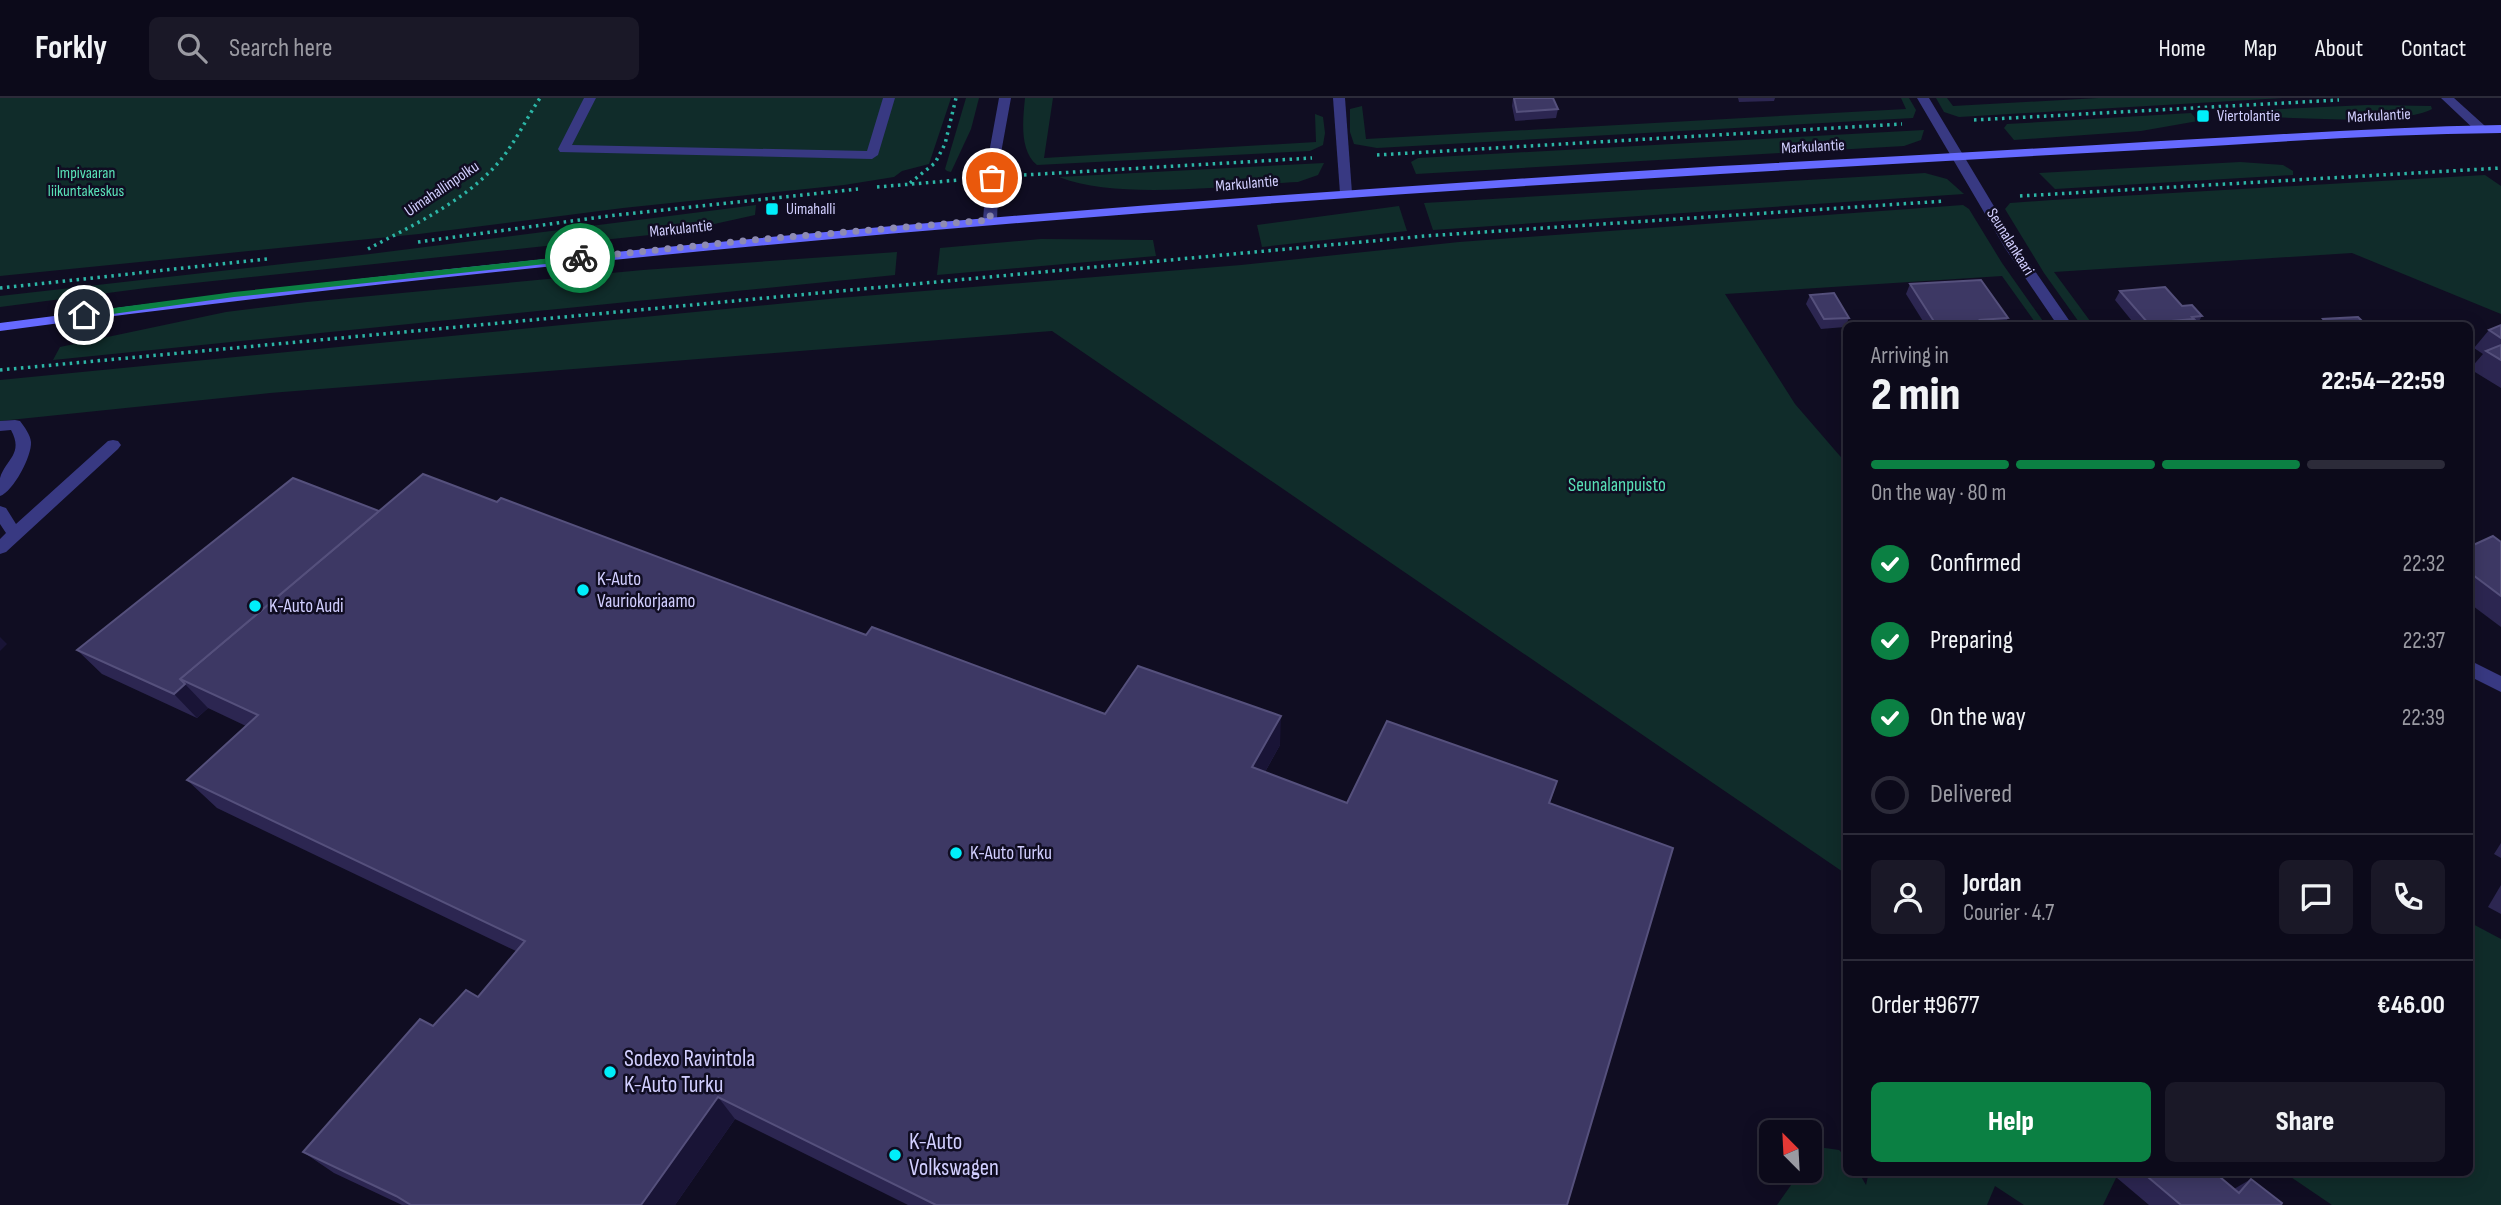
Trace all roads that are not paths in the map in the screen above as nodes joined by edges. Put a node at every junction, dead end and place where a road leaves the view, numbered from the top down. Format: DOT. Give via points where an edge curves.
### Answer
graph roads {
  1 [pos="590,98"];
  2 [pos="889,98"];
  3 [pos="1005,98"];
  4 [pos="1339,98"];
  5 [pos="1923,98"];
  6 [pos="2447,98"];
  7 [pos="2481,129"];
  8 [pos="2501,129"];
  9 [pos="1957,156"];
  10 [pos="1346,193"];
  11 [pos="990,220"];
  12 [pos="2063,322"];
  13 [pos="0,327"];
  14 [pos="0,426"];
  15 [pos="113,445"];
  16 [pos="0,491"];
  17 [pos="0,512"];
  18 [pos="15,534"];
  19 [pos="0,548"];
  20 [pos="2473,669"];
  21 [pos="2501,685"];
  1 -- 2 [label="street" via="564,149 872,155"];
  3 -- 11 [label="street" via="993,164"];
  4 -- 10 [label="street"];
  5 -- 9 [label="street, Seunalankaari"];
  6 -- 7 [label="street"];
  7 -- 8 [label="main road, Markulantie"];
  7 -- 9 [label="main road, Markulantie"];
  9 -- 10 [label="main road, Markulantie"];
  9 -- 12 [label="street, Seunalankaari"];
  10 -- 11 [label="main road, Markulantie"];
  11 -- 13 [label="main road, Markulantie" via="261,292"];
  14 -- 16 [label="street" via="15,425 25,443 23,455"];
  15 -- 18 [label="street"];
  17 -- 18 [label="street"];
  18 -- 19 [label="street"];
  20 -- 21 [label="street"];
}
